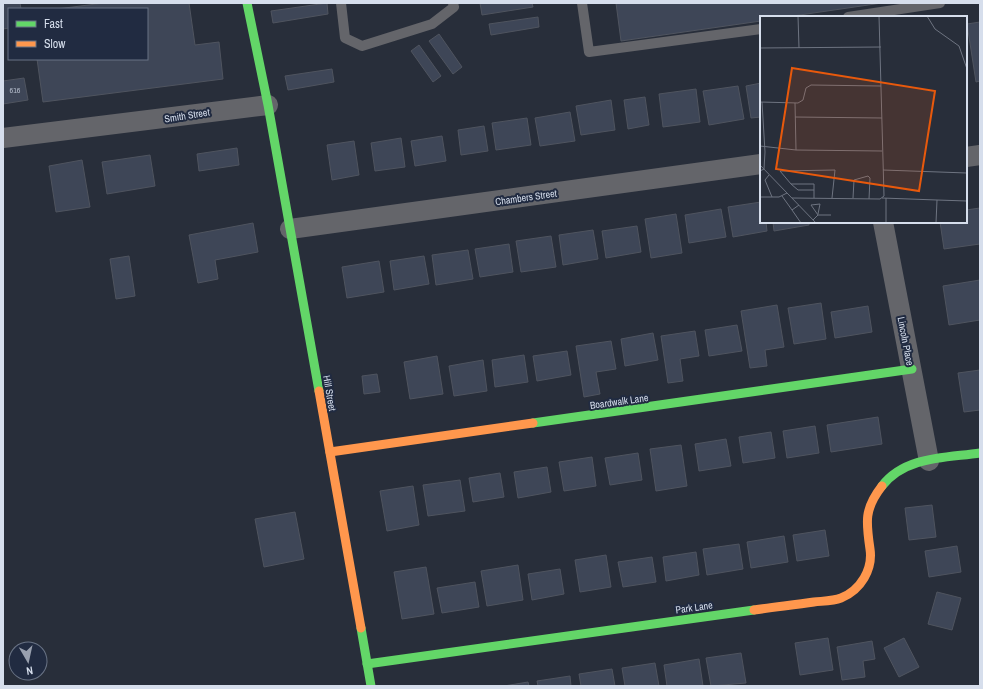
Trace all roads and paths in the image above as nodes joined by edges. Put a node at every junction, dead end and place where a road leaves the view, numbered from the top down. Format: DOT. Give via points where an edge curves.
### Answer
graph roads {
  1 [pos="247,3"];
  2 [pos="341,3"];
  3 [pos="453,3"];
  4 [pos="582,3"];
  5 [pos="940,3"];
  6 [pos="855,16"];
  7 [pos="760,29"];
  8 [pos="268,105"];
  9 [pos="3,138"];
  10 [pos="980,155"];
  11 [pos="967,157"];
  12 [pos="760,164"];
  13 [pos="883,223"];
  14 [pos="290,229"];
  15 [pos="912,370"];
  16 [pos="330,452"];
  17 [pos="980,453"];
  18 [pos="929,461"];
  19 [pos="367,664"];
  20 [pos="371,686"];
  1 -- 8 [label="street"];
  2 -- 3 [label="lane" via="345,38 362,46 432,24 454,7"];
  4 -- 7 [label="lane" via="589,52"];
  5 -- 6 [label="lane"];
  8 -- 9 [label="street, Smith Street"];
  8 -- 14 [label="street, Hill Street"];
  10 -- 11 [label="street"];
  12 -- 14 [label="street, Chambers Street"];
  13 -- 15 [label="street, Lincoln Place"];
  14 -- 16 [label="street, Hill Street"];
  15 -- 16 [label="street, Boardwalk Lane"];
  15 -- 18 [label="street, Lincoln Place"];
  16 -- 19 [label="street, Hill Street"];
  17 -- 18 [label="street, Park Lane"];
  18 -- 19 [label="street, Park Lane" via="909,465 891,475 877,490 868,509 866,529 871,561 868,574 852,592 840,598"];
  19 -- 20 [label="street, Hill Street"];
}
